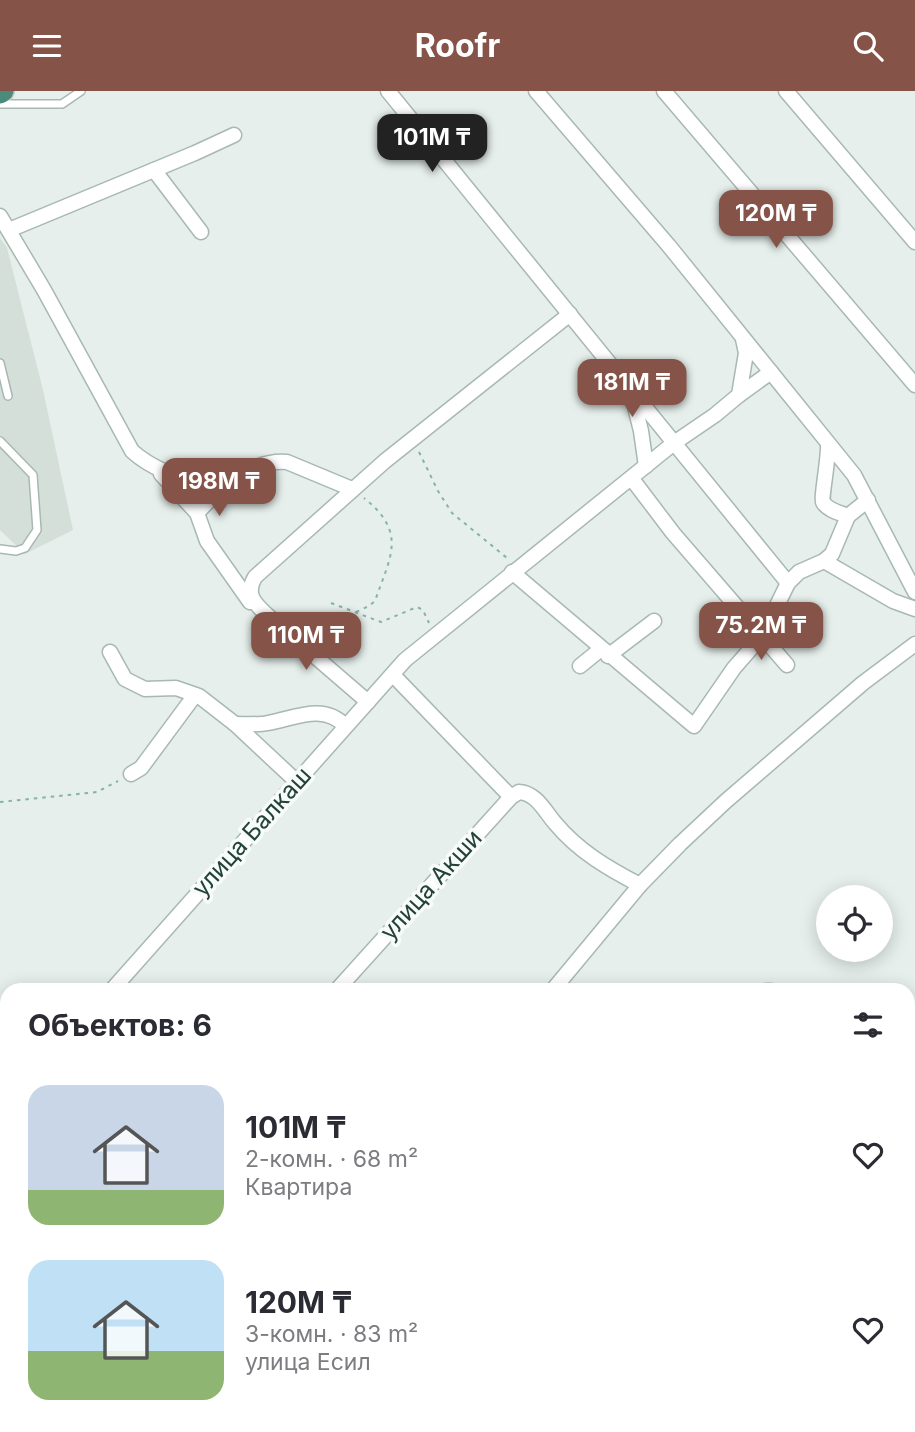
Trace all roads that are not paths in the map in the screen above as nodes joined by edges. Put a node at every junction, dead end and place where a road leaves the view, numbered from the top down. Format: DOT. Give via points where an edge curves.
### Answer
graph roads {
  1 [pos="81,91"];
  2 [pos="388,91"];
  3 [pos="536,91"];
  4 [pos="664,91"];
  5 [pos="786,91"];
  6 [pos="0,104"];
  7 [pos="234,135"];
  8 [pos="154,170"];
  9 [pos="0,216"];
  10 [pos="9,230"];
  11 [pos="201,232"];
  12 [pos="915,242"];
  13 [pos="569,314"];
  14 [pos="743,339"];
  15 [pos="0,363"];
  16 [pos="771,372"];
  17 [pos="915,385"];
  18 [pos="631,390"];
  19 [pos="739,395"];
  20 [pos="8,396"];
  21 [pos="0,441"];
  22 [pos="674,443"];
  23 [pos="828,444"];
  24 [pos="646,466"];
  25 [pos="155,468"];
  26 [pos="632,479"];
  27 [pos="352,489"];
  28 [pos="219,490"];
  29 [pos="868,500"];
  30 [pos="197,513"];
  31 [pos="848,516"];
  32 [pos="0,549"];
  33 [pos="824,561"];
  34 [pos="515,571"];
  35 [pos="255,577"];
  36 [pos="788,583"];
  37 [pos="241,587"];
  38 [pos="915,592"];
  39 [pos="257,605"];
  40 [pos="915,609"];
  41 [pos="654,621"];
  42 [pos="762,636"];
  43 [pos="915,644"];
  44 [pos="110,652"];
  45 [pos="604,652"];
  46 [pos="580,666"];
  47 [pos="787,666"];
  48 [pos="394,676"];
  49 [pos="195,695"];
  50 [pos="368,702"];
  51 [pos="235,724"];
  52 [pos="345,726"];
  53 [pos="131,774"];
  54 [pos="297,782"];
  55 [pos="511,797"];
  56 [pos="640,885"];
  57 [pos="118,983"];
  58 [pos="343,983"];
  59 [pos="559,983"];
  1 -- 6 [label="lane" via="62,104"];
  2 -- 13 [label="street"];
  3 -- 14 [label="street"];
  4 -- 17 [label="street"];
  5 -- 12 [label="street"];
  7 -- 8 [label="street"];
  8 -- 10 [label="street"];
  8 -- 11 [label="street"];
  9 -- 10 [label="street"];
  10 -- 25 [label="street" via="132,451"];
  13 -- 18 [label="street"];
  13 -- 27 [label="street"];
  14 -- 16 [label="street"];
  14 -- 19 [label="street" via="746,353"];
  15 -- 20 [label="lane"];
  16 -- 19 [label="street, улица Балкаш"];
  16 -- 23 [label="street"];
  18 -- 22 [label="street"];
  18 -- 24 [label="street"];
  19 -- 22 [label="street, улица Балкаш"];
  21 -- 32 [label="lane" via="33,475 38,519 37,530 25,548"];
  22 -- 24 [label="street, улица Балкаш"];
  22 -- 36 [label="street"];
  23 -- 29 [label="street"];
  23 -- 31 [label="street" via="830,458 822,498 832,510"];
  24 -- 26 [label="street, улица Балкаш"];
  25 -- 28 [label="street"];
  25 -- 30 [label="street"];
  26 -- 34 [label="street, улица Балкаш"];
  26 -- 42 [label="street"];
  27 -- 28 [label="street" via="278,461 262,463"];
  27 -- 35 [label="street"];
  28 -- 30 [label="street"];
  29 -- 31 [label="street"];
  29 -- 38 [label="street"];
  30 -- 37 [label="street" via="207,541"];
  31 -- 33 [label="street" via="832,554"];
  33 -- 36 [label="street" via="799,572"];
  33 -- 40 [label="street"];
  34 -- 45 [label="street"];
  34 -- 48 [label="street, улица Балкаш" via="405,660"];
  35 -- 37 [label="street"];
  35 -- 39 [label="street" via="249,592"];
  36 -- 42 [label="street"];
  37 -- 39 [label="street" via="247,600"];
  39 -- 50 [label="street"];
  41 -- 45 [label="street"];
  42 -- 45 [label="street" via="694,726"];
  42 -- 47 [label="street"];
  43 -- 56 [label="street" via="726,801"];
  44 -- 49 [label="street" via="125,679 145,689 176,688"];
  45 -- 46 [label="street"];
  48 -- 50 [label="street, улица Балкаш"];
  48 -- 55 [label="street"];
  49 -- 51 [label="street"];
  49 -- 53 [label="street" via="141,768"];
  50 -- 52 [label="street, улица Балкаш"];
  51 -- 52 [label="street" via="264,724 316,713 336,716"];
  51 -- 54 [label="street"];
  52 -- 54 [label="street, улица Балкаш"];
  54 -- 57 [label="street, улица Балкаш"];
  55 -- 56 [label="street" via="519,792 531,794 558,827 596,861"];
  55 -- 58 [label="street, улица Акши"];
  56 -- 59 [label="street"];
}
